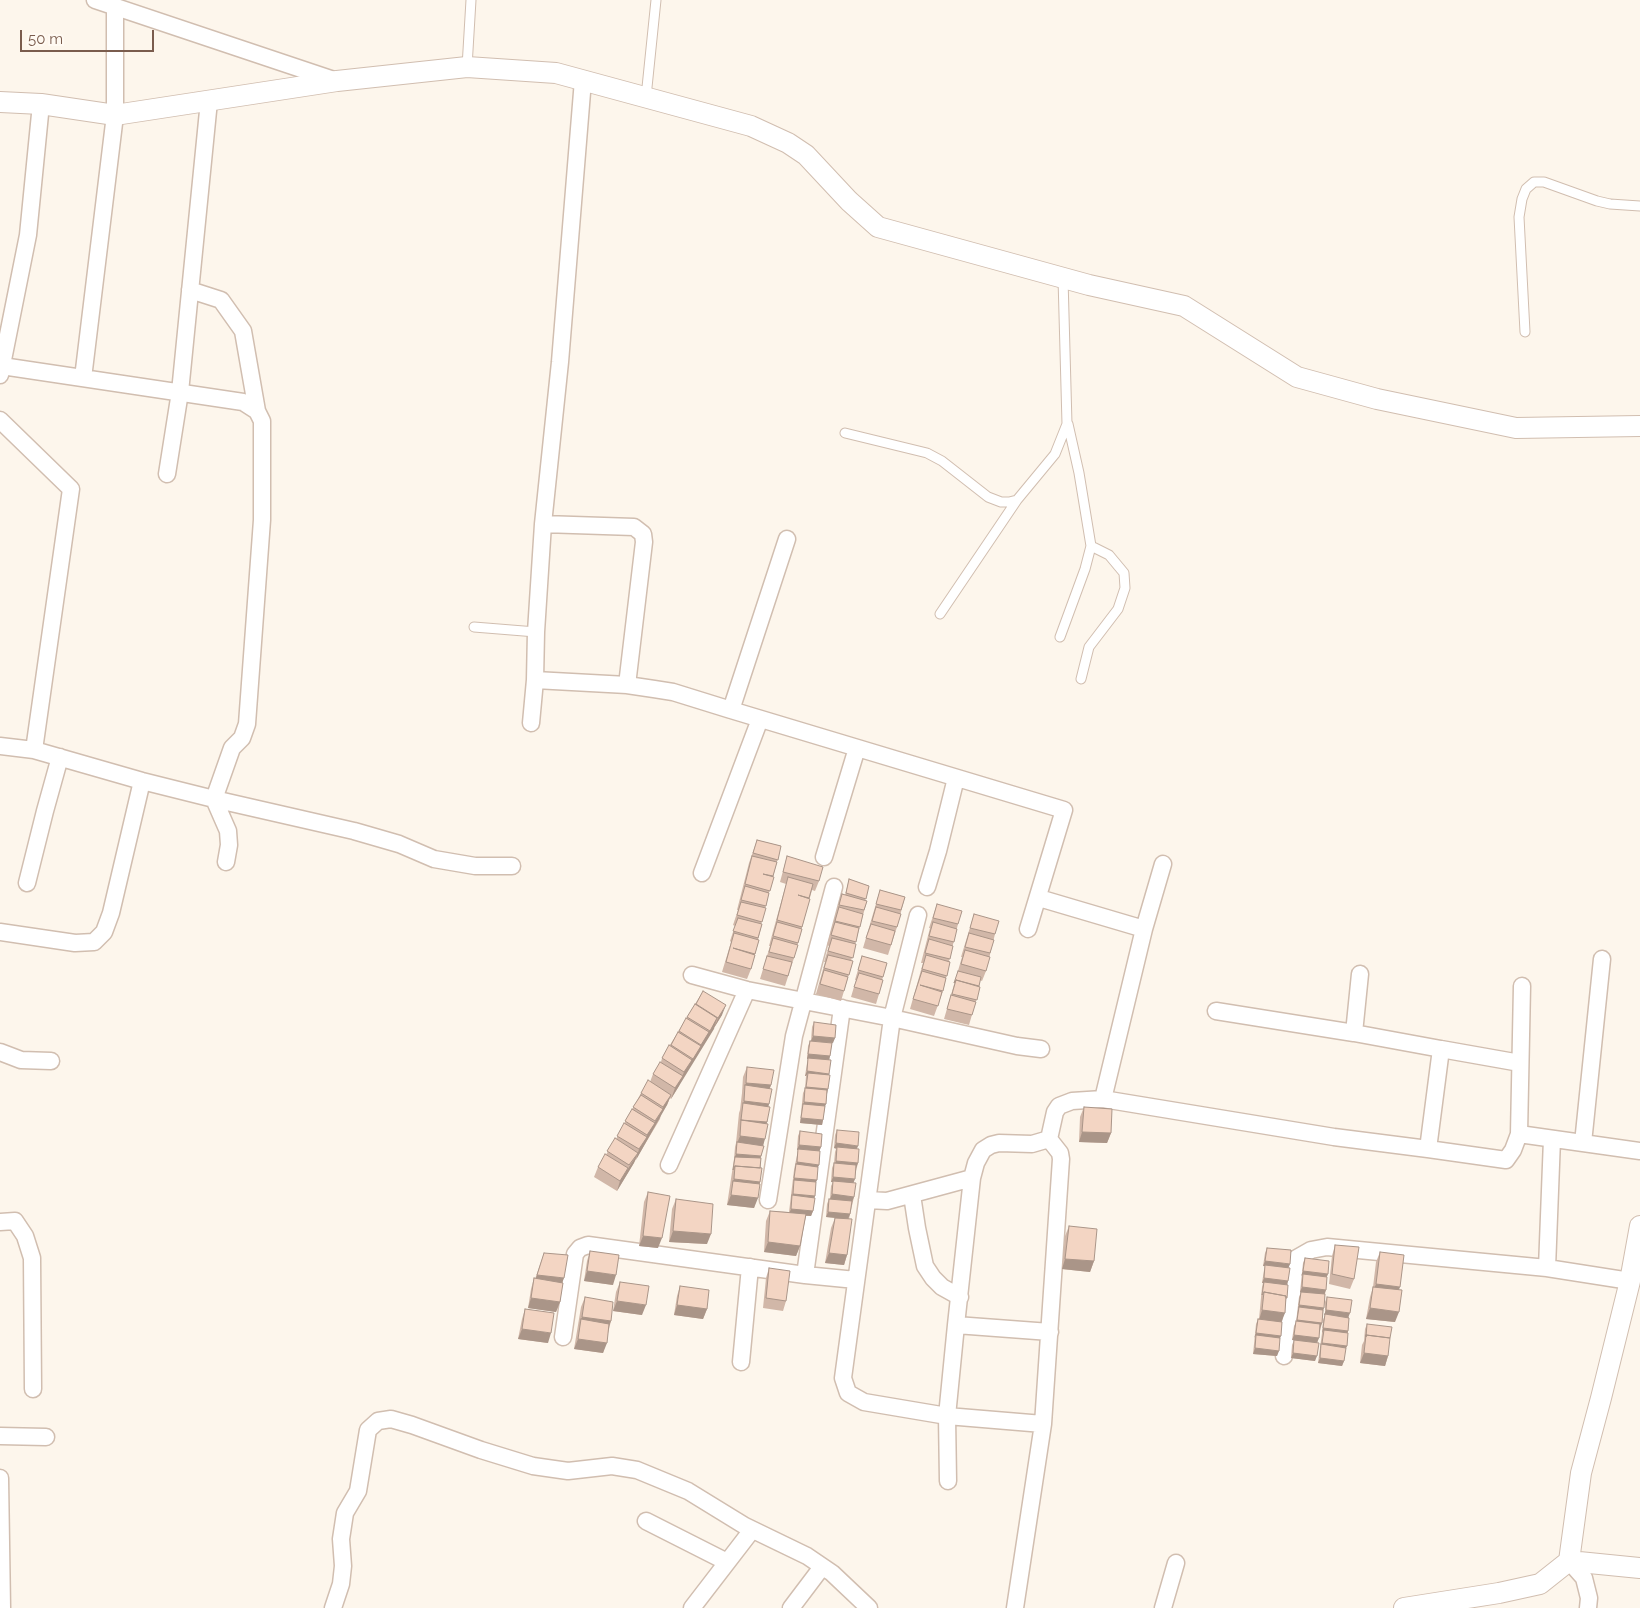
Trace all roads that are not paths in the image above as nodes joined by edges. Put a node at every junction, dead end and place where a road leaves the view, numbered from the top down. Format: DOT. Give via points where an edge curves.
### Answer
graph roads {
  1 [pos="95,0"];
  2 [pos="471,0"];
  3 [pos="656,0"];
  4 [pos="114,7"];
  5 [pos="467,67"];
  6 [pos="583,80"];
  7 [pos="338,81"];
  8 [pos="646,97"];
  9 [pos="210,101"];
  10 [pos="0,102"];
  11 [pos="41,104"];
  12 [pos="115,115"];
  13 [pos="1640,206"];
  14 [pos="1063,278"];
  15 [pos="190,290"];
  16 [pos="1525,332"];
  17 [pos="1,371"];
  18 [pos="83,378"];
  19 [pos="180,392"];
  20 [pos="257,411"];
  21 [pos="0,420"];
  22 [pos="1068,424"];
  23 [pos="1640,426"];
  24 [pos="845,433"];
  25 [pos="167,474"];
  26 [pos="1018,500"];
  27 [pos="543,524"];
  28 [pos="788,539"];
  29 [pos="1091,546"];
  30 [pos="940,614"];
  31 [pos="474,627"];
  32 [pos="536,632"];
  33 [pos="1060,637"];
  34 [pos="1081,679"];
  35 [pos="535,680"];
  36 [pos="627,685"];
  37 [pos="731,710"];
  38 [pos="760,718"];
  39 [pos="531,723"];
  40 [pos="0,746"];
  41 [pos="857,748"];
  42 [pos="34,750"];
  43 [pos="60,757"];
  44 [pos="956,778"];
  45 [pos="142,781"];
  46 [pos="214,799"];
  47 [pos="824,857"];
  48 [pos="226,862"];
  49 [pos="1163,864"];
  50 [pos="512,866"];
  51 [pos="702,873"];
  52 [pos="27,883"];
  53 [pos="834,887"];
  54 [pos="926,887"];
  55 [pos="1039,898"];
  56 [pos="918,915"];
  57 [pos="1028,929"];
  58 [pos="1144,929"];
  59 [pos="0,932"];
  60 [pos="1602,959"];
  61 [pos="1360,974"];
  62 [pos="692,975"];
  63 [pos="1522,986"];
  64 [pos="747,990"];
  65 [pos="802,1000"];
  66 [pos="842,1008"];
  67 [pos="1216,1011"];
  68 [pos="892,1018"];
  69 [pos="1354,1033"];
  70 [pos="1041,1049"];
  71 [pos="1441,1049"];
  72 [pos="0,1052"];
  73 [pos="51,1061"];
  74 [pos="1520,1063"];
  75 [pos="1103,1098"];
  76 [pos="1519,1134"];
  77 [pos="1049,1139"];
  78 [pos="1552,1139"];
  79 [pos="1583,1143"];
  80 [pos="1428,1149"];
  81 [pos="1640,1151"];
  82 [pos="669,1164"];
  83 [pos="972,1178"];
  84 [pos="912,1195"];
  85 [pos="768,1200"];
  86 [pos="867,1200"];
  87 [pos="0,1222"];
  88 [pos="1640,1226"];
  89 [pos="750,1267"];
  90 [pos="1548,1268"];
  91 [pos="805,1275"];
  92 [pos="856,1280"];
  93 [pos="1630,1281"];
  94 [pos="960,1297"];
  95 [pos="956,1325"];
  96 [pos="1050,1332"];
  97 [pos="563,1338"];
  98 [pos="1284,1356"];
  99 [pos="741,1362"];
  100 [pos="33,1388"];
  101 [pos="947,1416"];
  102 [pos="1044,1424"];
  103 [pos="0,1436"];
  104 [pos="46,1437"];
  105 [pos="0,1478"];
  106 [pos="948,1481"];
  107 [pos="646,1521"];
  108 [pos="752,1530"];
  109 [pos="1569,1561"];
  110 [pos="727,1562"];
  111 [pos="1176,1563"];
  112 [pos="822,1567"];
  113 [pos="1640,1568"];
  114 [pos="1452,1604"];
  115 [pos="2,1608"];
  116 [pos="333,1608"];
  117 [pos="692,1608"];
  118 [pos="791,1608"];
  119 [pos="869,1608"];
  120 [pos="1015,1608"];
  121 [pos="1164,1608"];
  122 [pos="1404,1608"];
  123 [pos="1588,1608"];
  1 -- 4 [label="street"];
  2 -- 5 [label="lane"];
  3 -- 8 [label="lane"];
  4 -- 7 [label="street"];
  4 -- 12 [label="street"];
  5 -- 6 [label="street" via="556,73"];
  5 -- 7 [label="street"];
  6 -- 8 [label="street"];
  6 -- 27 [label="street"];
  7 -- 9 [label="street"];
  8 -- 14 [label="street" via="751,126 788,143 806,155 848,201 878,227"];
  9 -- 12 [label="street"];
  9 -- 15 [label="street"];
  10 -- 11 [label="street"];
  11 -- 12 [label="street"];
  11 -- 17 [label="street" via="28,235"];
  12 -- 18 [label="street"];
  13 -- 16 [label="lane" via="1610,204 1544,182 1534,182 1526,189 1519,217"];
  14 -- 22 [label="lane"];
  14 -- 23 [label="street" via="1184,306 1297,377 1377,399 1516,428"];
  15 -- 19 [label="street"];
  15 -- 20 [label="street" via="221,300 243,331"];
  17 -- 18 [label="street"];
  18 -- 19 [label="street"];
  19 -- 20 [label="street" via="243,402"];
  19 -- 25 [label="street"];
  20 -- 46 [label="street" via="262,422 262,520 247,724 242,738 232,748"];
  21 -- 42 [label="street" via="71,489"];
  22 -- 26 [label="lane" via="1056,454"];
  22 -- 29 [label="lane" via="1080,473"];
  24 -- 26 [label="lane" via="927,453 988,497 1001,502"];
  26 -- 30 [label="lane"];
  27 -- 32 [label="street"];
  27 -- 36 [label="street" via="634,527 643,534"];
  28 -- 37 [label="street"];
  29 -- 33 [label="lane"];
  29 -- 34 [label="lane" via="1109,555 1124,573 1125,588 1118,609 1089,647"];
  31 -- 32 [label="lane"];
  32 -- 35 [label="street"];
  35 -- 36 [label="street"];
  35 -- 39 [label="street"];
  36 -- 37 [label="street" via="672,692"];
  37 -- 38 [label="street"];
  38 -- 41 [label="street"];
  38 -- 51 [label="street"];
  40 -- 42 [label="street"];
  41 -- 44 [label="street"];
  41 -- 47 [label="street"];
  42 -- 43 [label="street"];
  43 -- 45 [label="street"];
  43 -- 52 [label="street"];
  44 -- 54 [label="street"];
  44 -- 55 [label="street" via="1064,810"];
  45 -- 46 [label="street"];
  45 -- 59 [label="street" via="104,932 94,942 75,943"];
  46 -- 48 [label="street" via="228,831"];
  46 -- 50 [label="street" via="354,831 399,844 434,859 475,866"];
  49 -- 58 [label="street"];
  53 -- 65 [label="street"];
  55 -- 57 [label="street"];
  55 -- 58 [label="street"];
  56 -- 68 [label="street"];
  58 -- 75 [label="street"];
  60 -- 79 [label="street"];
  61 -- 69 [label="street"];
  62 -- 64 [label="street"];
  63 -- 74 [label="street"];
  64 -- 65 [label="street"];
  64 -- 82 [label="street"];
  65 -- 66 [label="street"];
  65 -- 85 [label="street"];
  66 -- 68 [label="street"];
  66 -- 91 [label="street"];
  67 -- 69 [label="street"];
  68 -- 70 [label="street"];
  68 -- 86 [label="street"];
  69 -- 71 [label="street"];
  71 -- 74 [label="street"];
  71 -- 80 [label="street"];
  72 -- 73 [label="street" via="21,1060"];
  74 -- 76 [label="street"];
  75 -- 77 [label="street" via="1072,1101 1059,1106"];
  75 -- 80 [label="street" via="1334,1137"];
  76 -- 78 [label="street"];
  76 -- 80 [label="street" via="1506,1160"];
  77 -- 83 [label="street" via="1032,1144 991,1145 979,1155"];
  77 -- 96 [label="street" via="1061,1159"];
  78 -- 79 [label="street"];
  78 -- 90 [label="street"];
  79 -- 81 [label="street"];
  83 -- 84 [label="street"];
  83 -- 94 [label="street"];
  84 -- 86 [label="street"];
  84 -- 94 [label="street" via="925,1266 942,1287"];
  86 -- 92 [label="street"];
  87 -- 100 [label="street" via="14,1220 25,1236 32,1258"];
  88 -- 93 [label="street"];
  89 -- 91 [label="street"];
  89 -- 97 [label="street" via="588,1244 575,1254"];
  89 -- 99 [label="street"];
  90 -- 93 [label="street"];
  90 -- 98 [label="street" via="1327,1247 1312,1250 1297,1258"];
  91 -- 92 [label="street"];
  92 -- 101 [label="street" via="843,1378 848,1393 864,1402"];
  93 -- 109 [label="street" via="1581,1472"];
  94 -- 95 [label="street"];
  95 -- 96 [label="street"];
  95 -- 101 [label="street"];
  96 -- 102 [label="street"];
  101 -- 102 [label="street"];
  101 -- 106 [label="street"];
  102 -- 120 [label="street"];
  103 -- 104 [label="street"];
  105 -- 115 [label="street"];
  107 -- 110 [label="street"];
  108 -- 110 [label="street"];
  108 -- 112 [label="street" via="807,1556"];
  108 -- 116 [label="street" via="688,1491 637,1470 612,1466 568,1471 532,1466 412,1425 391,1419 378,1421 368,1430 358,1491 345,1513 341,1539 341,1584"];
  109 -- 113 [label="street"];
  109 -- 114 [label="street" via="1540,1584"];
  109 -- 123 [label="street" via="1584,1578"];
  110 -- 117 [label="street"];
  111 -- 121 [label="street"];
  112 -- 118 [label="street"];
  112 -- 119 [label="street"];
  114 -- 122 [label="street"];
}
